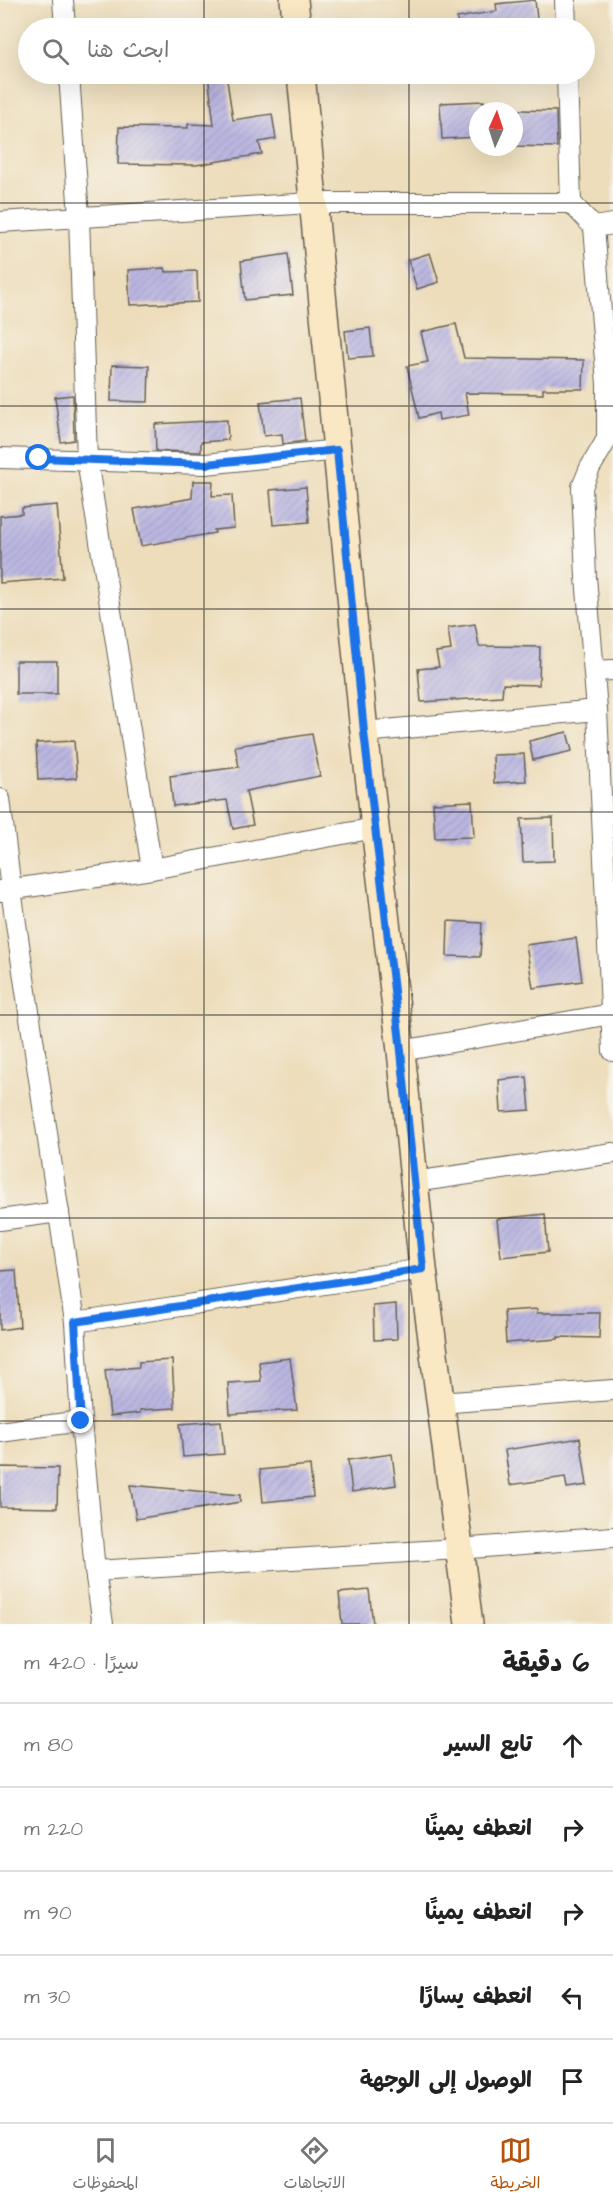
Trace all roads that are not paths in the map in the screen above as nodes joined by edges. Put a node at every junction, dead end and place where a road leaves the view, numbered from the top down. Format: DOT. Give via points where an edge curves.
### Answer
graph roads {
  1 [pos="63,0"];
  2 [pos="294,0"];
  3 [pos="565,0"];
  4 [pos="64,18"];
  5 [pos="296,18"];
  6 [pos="566,18"];
  7 [pos="70,84"];
  8 [pos="302,84"];
  9 [pos="567,84"];
  10 [pos="312,203"];
  11 [pos="571,203"];
  12 [pos="80,216"];
  13 [pos="0,222"];
  14 [pos="604,225"];
  15 [pos="337,450"];
  16 [pos="0,458"];
  17 [pos="87,460"];
  18 [pos="604,670"];
  19 [pos="597,710"];
  20 [pos="364,732"];
  21 [pos="0,799"];
  22 [pos="375,828"];
  23 [pos="152,869"];
  24 [pos="609,887"];
  25 [pos="5,891"];
  26 [pos="611,1014"];
  27 [pos="401,1051"];
  28 [pos="613,1051"];
  29 [pos="613,1153"];
  30 [pos="414,1182"];
  31 [pos="59,1212"];
  32 [pos="0,1220"];
  33 [pos="423,1269"];
  34 [pos="75,1322"];
  35 [pos="613,1389"];
  36 [pos="439,1403"];
  37 [pos="81,1421"];
  38 [pos="0,1432"];
  39 [pos="613,1538"];
  40 [pos="458,1549"];
  41 [pos="95,1571"];
  42 [pos="103,1624"];
  43 [pos="469,1624"];
  1 -- 4 [label="street"];
  2 -- 5 [label="main road"];
  3 -- 6 [label="street"];
  7 -- 12 [label="street"];
  8 -- 10 [label="main road"];
  9 -- 11 [label="street"];
  10 -- 11 [label="street"];
  10 -- 12 [label="street"];
  10 -- 15 [label="main road"];
  11 -- 14 [label="street"];
  12 -- 13 [label="street"];
  12 -- 17 [label="street"];
  14 -- 18 [label="street" via="607,439 582,487 586,577"];
  15 -- 17 [label="street" via="206,464"];
  15 -- 20 [label="main road"];
  16 -- 17 [label="street"];
  17 -- 23 [label="street"];
  18 -- 19 [label="street"];
  19 -- 20 [label="street"];
  19 -- 24 [label="street"];
  20 -- 22 [label="main road"];
  21 -- 25 [label="street"];
  22 -- 23 [label="street"];
  22 -- 27 [label="main road"];
  23 -- 25 [label="street"];
  24 -- 26 [label="street"];
  25 -- 31 [label="street"];
  26 -- 27 [label="street"];
  26 -- 28 [label="street"];
  27 -- 30 [label="main road"];
  29 -- 30 [label="street"];
  30 -- 33 [label="main road"];
  31 -- 32 [label="street"];
  31 -- 34 [label="street"];
  33 -- 34 [label="street"];
  33 -- 36 [label="main road"];
  34 -- 37 [label="street"];
  35 -- 36 [label="street"];
  36 -- 40 [label="main road"];
  37 -- 38 [label="street"];
  37 -- 41 [label="street"];
  39 -- 40 [label="street"];
  40 -- 41 [label="street"];
  40 -- 43 [label="main road"];
  41 -- 42 [label="street"];
}
